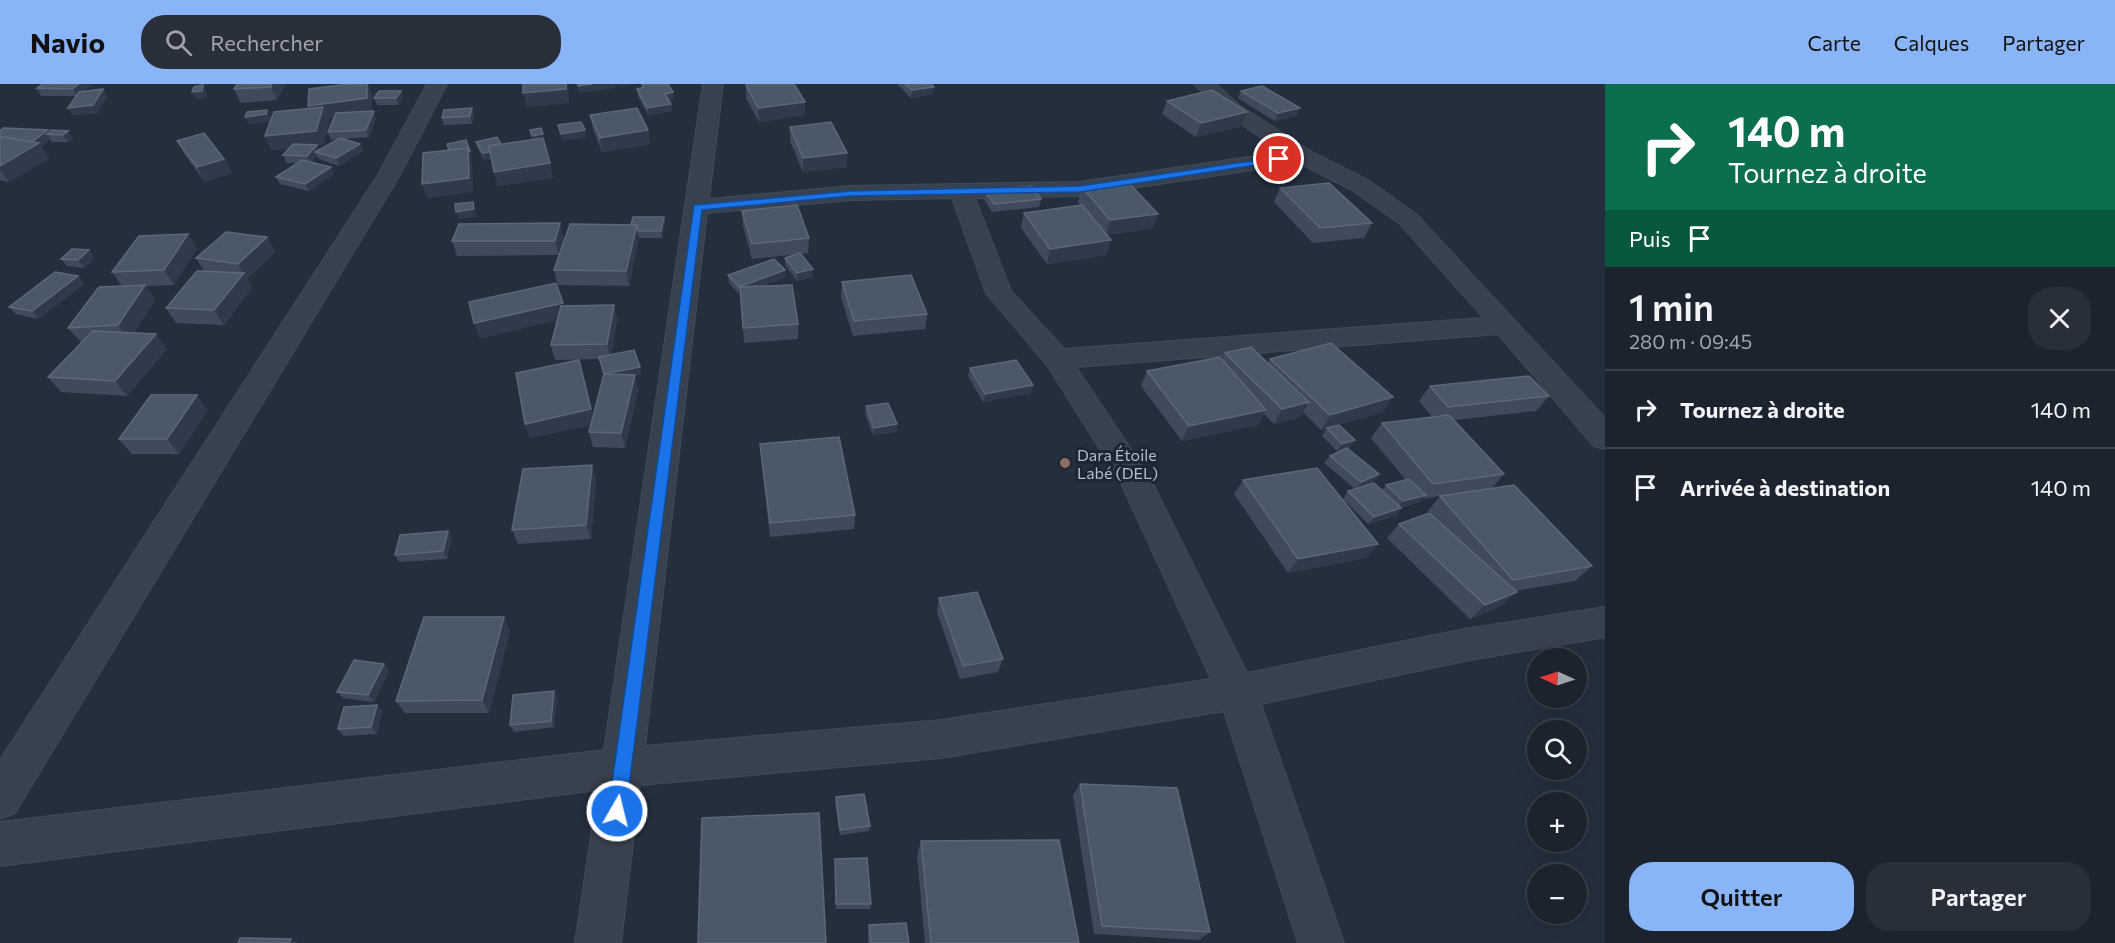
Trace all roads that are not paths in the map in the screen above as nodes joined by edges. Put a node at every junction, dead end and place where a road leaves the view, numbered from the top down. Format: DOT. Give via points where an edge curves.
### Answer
graph roads {
  1 [pos="437,84"];
  2 [pos="713,84"];
  3 [pos="1204,84"];
  4 [pos="1302,156"];
  5 [pos="962,193"];
  6 [pos="697,207"];
  7 [pos="1504,325"];
  8 [pos="1057,358"];
  9 [pos="1605,438"];
  10 [pos="1605,622"];
  11 [pos="1237,692"];
  12 [pos="624,767"];
  13 [pos="0,798"];
  14 [pos="0,844"];
  15 [pos="598,943"];
  16 [pos="1321,943"];
  1 -- 13 [label="street" via="388,175"];
  2 -- 6 [label="street"];
  3 -- 4 [label="street" via="1232,109"];
  4 -- 5 [label="street" via="1080,189"];
  4 -- 7 [label="street" via="1360,186 1408,219"];
  5 -- 6 [label="street" via="851,194"];
  5 -- 8 [label="street" via="999,293"];
  6 -- 12 [label="street"];
  7 -- 8 [label="street"];
  7 -- 9 [label="street"];
  8 -- 11 [label="street" via="1134,478"];
  10 -- 11 [label="street" via="1465,645"];
  11 -- 12 [label="street" via="941,739"];
  11 -- 16 [label="street"];
  12 -- 14 [label="street"];
  12 -- 15 [label="street"];
}
